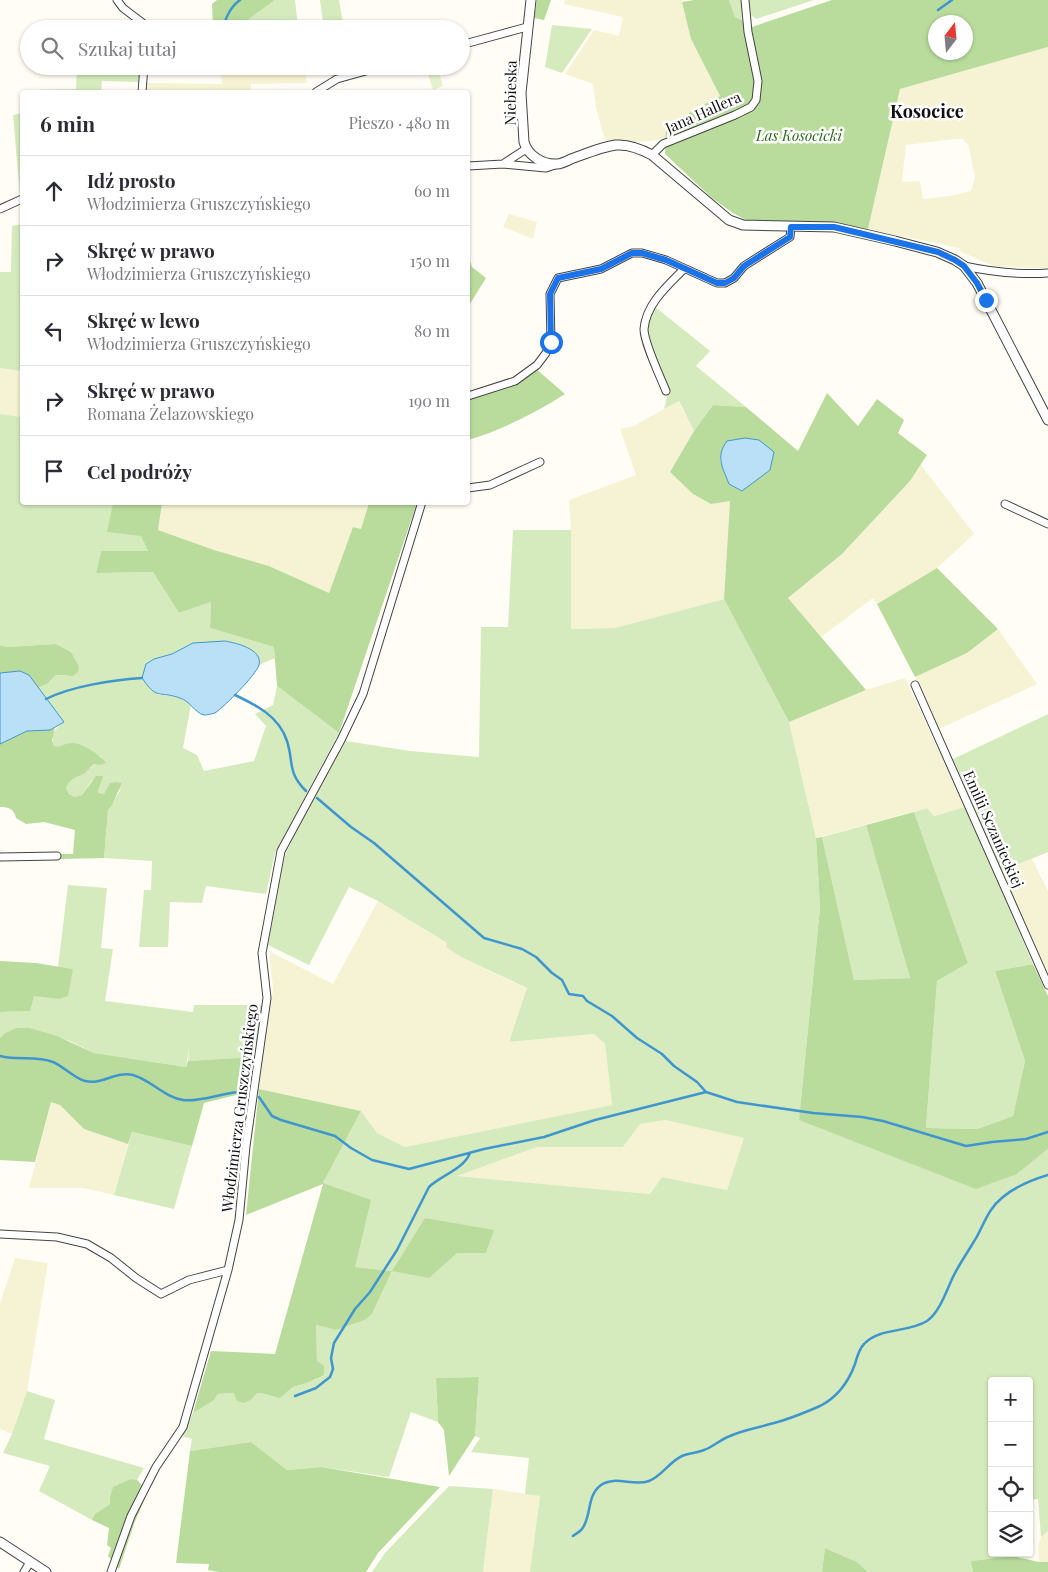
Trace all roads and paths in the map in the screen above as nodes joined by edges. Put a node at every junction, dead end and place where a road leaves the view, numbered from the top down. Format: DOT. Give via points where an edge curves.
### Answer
graph roads {
  1 [pos="117,0"];
  2 [pos="531,0"];
  3 [pos="746,0"];
  4 [pos="139,20"];
  5 [pos="527,27"];
  6 [pos="470,43"];
  7 [pos="143,75"];
  8 [pos="351,75"];
  9 [pos="142,90"];
  10 [pos="319,90"];
  11 [pos="526,149"];
  12 [pos="652,155"];
  13 [pos="503,164"];
  14 [pos="558,164"];
  15 [pos="470,166"];
  16 [pos="20,200"];
  17 [pos="0,209"];
  18 [pos="791,227"];
  19 [pos="964,266"];
  20 [pos="684,269"];
  21 [pos="1048,274"];
  22 [pos="666,391"];
  23 [pos="470,395"];
  24 [pos="1048,420"];
  25 [pos="540,462"];
  26 [pos="470,488"];
  27 [pos="1005,504"];
  28 [pos="421,505"];
  29 [pos="1048,524"];
  30 [pos="915,685"];
  31 [pos="57,856"];
  32 [pos="0,857"];
  33 [pos="1048,985"];
  34 [pos="0,1234"];
  35 [pos="228,1270"];
  36 [pos="0,1542"];
  37 [pos="30,1562"];
  38 [pos="24,1572"];
  39 [pos="46,1572"];
  40 [pos="111,1572"];
  1 -- 4 [label="street"];
  2 -- 5 [label="street, Niebieska"];
  3 -- 12 [label="street, Jana Hallera" via="748,32 758,81 756,100 751,107 735,115 663,144"];
  5 -- 6 [label="street"];
  5 -- 11 [label="street, Niebieska" via="522,93"];
  7 -- 9 [label="street"];
  8 -- 10 [label="street" via="336,79"];
  11 -- 13 [label="street"];
  11 -- 14 [label="street" via="544,162"];
  12 -- 14 [label="street" via="639,148 616,145"];
  12 -- 18 [label="street" via="729,220 744,226"];
  13 -- 14 [label="street" via="546,168"];
  13 -- 15 [label="street"];
  16 -- 17 [label="street"];
  18 -- 19 [label="street" via="834,227 938,252"];
  18 -- 20 [label="street" via="790,237 744,266 725,283 717,283"];
  19 -- 21 [label="street" via="995,272"];
  19 -- 24 [label="street" via="977,283"];
  20 -- 22 [label="street" via="656,300 644,330"];
  20 -- 23 [label="street" via="652,255 632,253 601,269 558,278 550,294 551,342 546,353 515,381"];
  25 -- 26 [label="street" via="490,484"];
  27 -- 29 [label="street"];
  28 -- 35 [label="street, Włodzimierza Gruszczyńskiego" via="362,694 281,852 262,954 267,998 239,1220"];
  30 -- 33 [label="street, Emilii Sczanieckiej"];
  31 -- 32 [label="street"];
  34 -- 35 [label="street" via="56,1237 87,1244 161,1294 189,1280"];
  35 -- 40 [label="street, Włodzimierza Gruszczyńskiego" via="183,1427 156,1467 131,1516"];
  36 -- 37 [label="street"];
  37 -- 38 [label="street"];
  37 -- 39 [label="street"];
}
